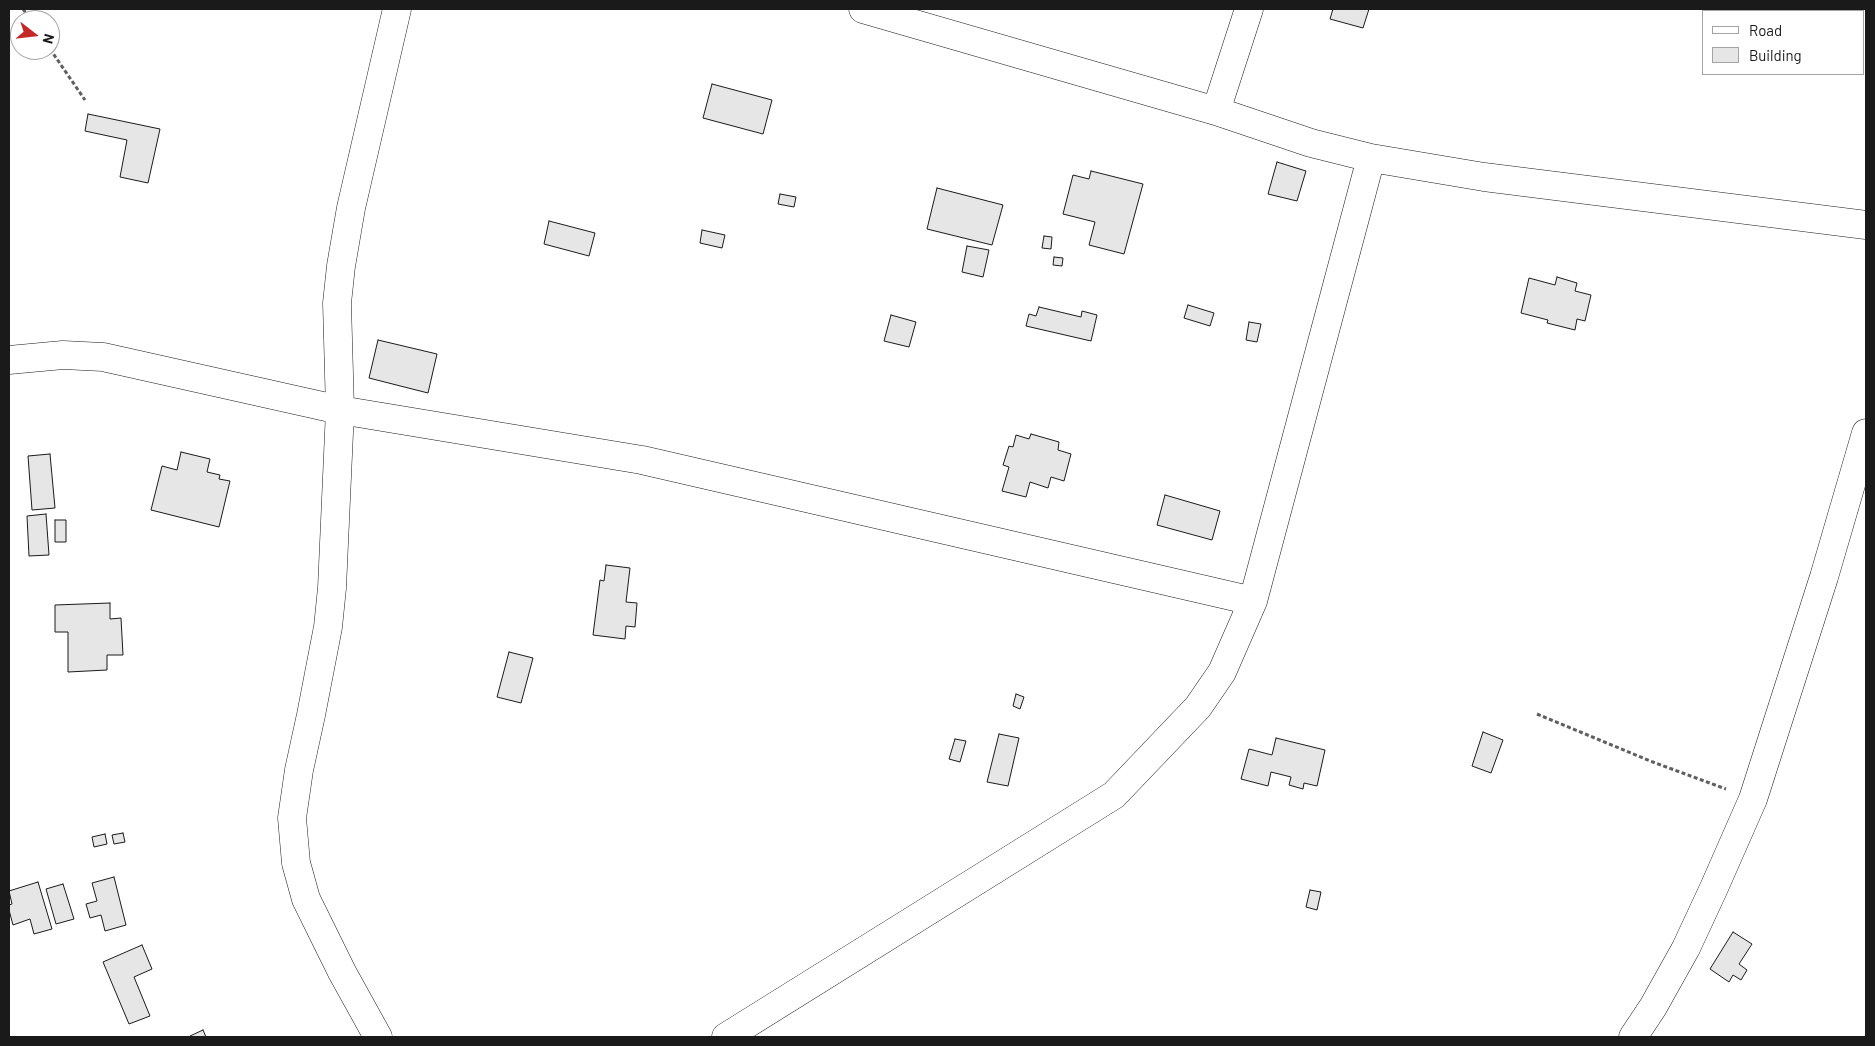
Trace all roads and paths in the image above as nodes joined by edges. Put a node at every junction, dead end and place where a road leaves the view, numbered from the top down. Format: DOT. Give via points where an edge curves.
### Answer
graph roads {
  1 [pos="397,9"];
  2 [pos="863,9"];
  3 [pos="1249,9"];
  4 [pos="58,60"];
  5 [pos="85,100"];
  6 [pos="1216,112"];
  7 [pos="1371,158"];
  8 [pos="1866,225"];
  9 [pos="9,360"];
  10 [pos="340,410"];
  11 [pos="1866,433"];
  12 [pos="1253,602"];
  13 [pos="1537,714"];
  14 [pos="1753,799"];
  15 [pos="378,1037"];
  16 [pos="727,1037"];
  17 [pos="1632,1037"];
  1 -- 10 [label="street" via="351,208 341,266 337,303"];
  2 -- 6 [label="street"];
  3 -- 6 [label="street"];
  4 -- 5 [label="path"];
  6 -- 7 [label="street" via="1311,143"];
  7 -- 8 [label="street" via="1484,177"];
  7 -- 12 [label="street"];
  9 -- 10 [label="street" via="63,355 103,357"];
  10 -- 12 [label="street" via="642,460"];
  10 -- 15 [label="street" via="328,627 294,797 293,840 306,899"];
  11 -- 14 [label="street" via="1824,578"];
  12 -- 16 [label="street" via="1222,672 1198,707 1114,795"];
  13 -- 14 [label="path"];
  14 -- 17 [label="street" via="1686,948"];
}
